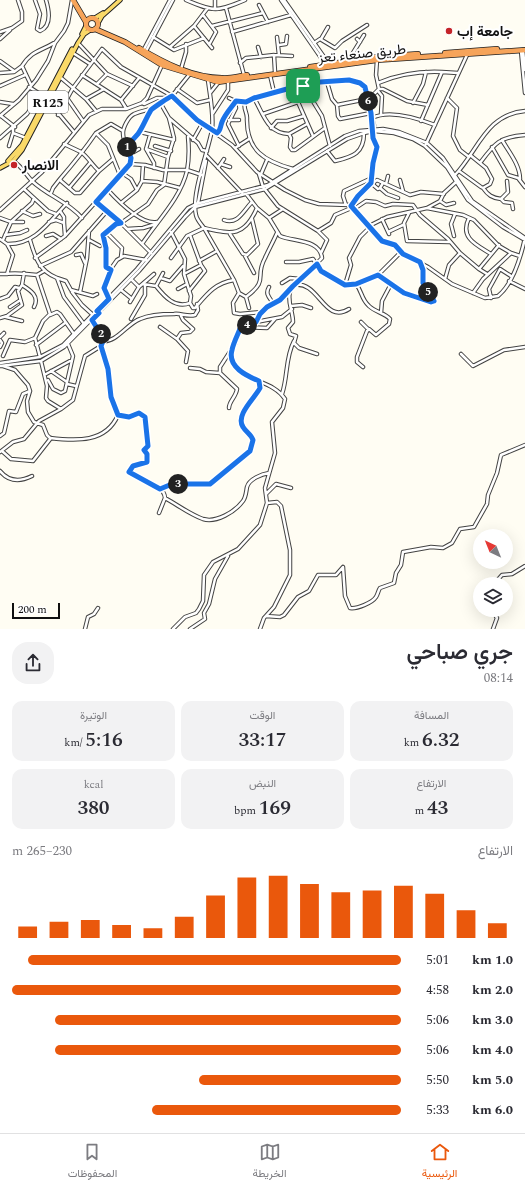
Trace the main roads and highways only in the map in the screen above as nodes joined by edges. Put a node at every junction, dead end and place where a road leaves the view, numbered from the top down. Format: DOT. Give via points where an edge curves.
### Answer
graph roads {
  1 [pos="72,0"];
  2 [pos="76,0"];
  3 [pos="118,0"];
  4 [pos="93,24"];
  5 [pos="523,50"];
  6 [pos="163,64"];
  7 [pos="327,65"];
  8 [pos="205,78"];
  9 [pos="47,100"];
  10 [pos="12,160"];
  11 [pos="0,167"];
  1 -- 4 [label="highway"];
  2 -- 4 [label="highway, طريق صنعاء تعز"];
  3 -- 4 [label="main road"];
  4 -- 6 [label="highway, طريق صنعاء تعز"];
  4 -- 9 [label="main road, R125" via="78,43"];
  4 -- 9 [label="main road, R125" via="57,76"];
  5 -- 7 [label="highway, طريق صنعاء تعز"];
  5 -- 7 [label="highway, طريق صنعاء تعز" via="377,57"];
  6 -- 8 [label="highway, طريق صنعاء تعز"];
  6 -- 8 [label="highway, طريق صنعاء تعز" via="189,75"];
  7 -- 8 [label="highway, طريق صنعاء تعز" via="224,79"];
  7 -- 8 [label="highway, طريق صنعاء تعز" via="228,82"];
  9 -- 10 [label="main road, R125"];
  9 -- 10 [label="main road, R125" via="25,146"];
  10 -- 11 [label="main road, R125"];
}
